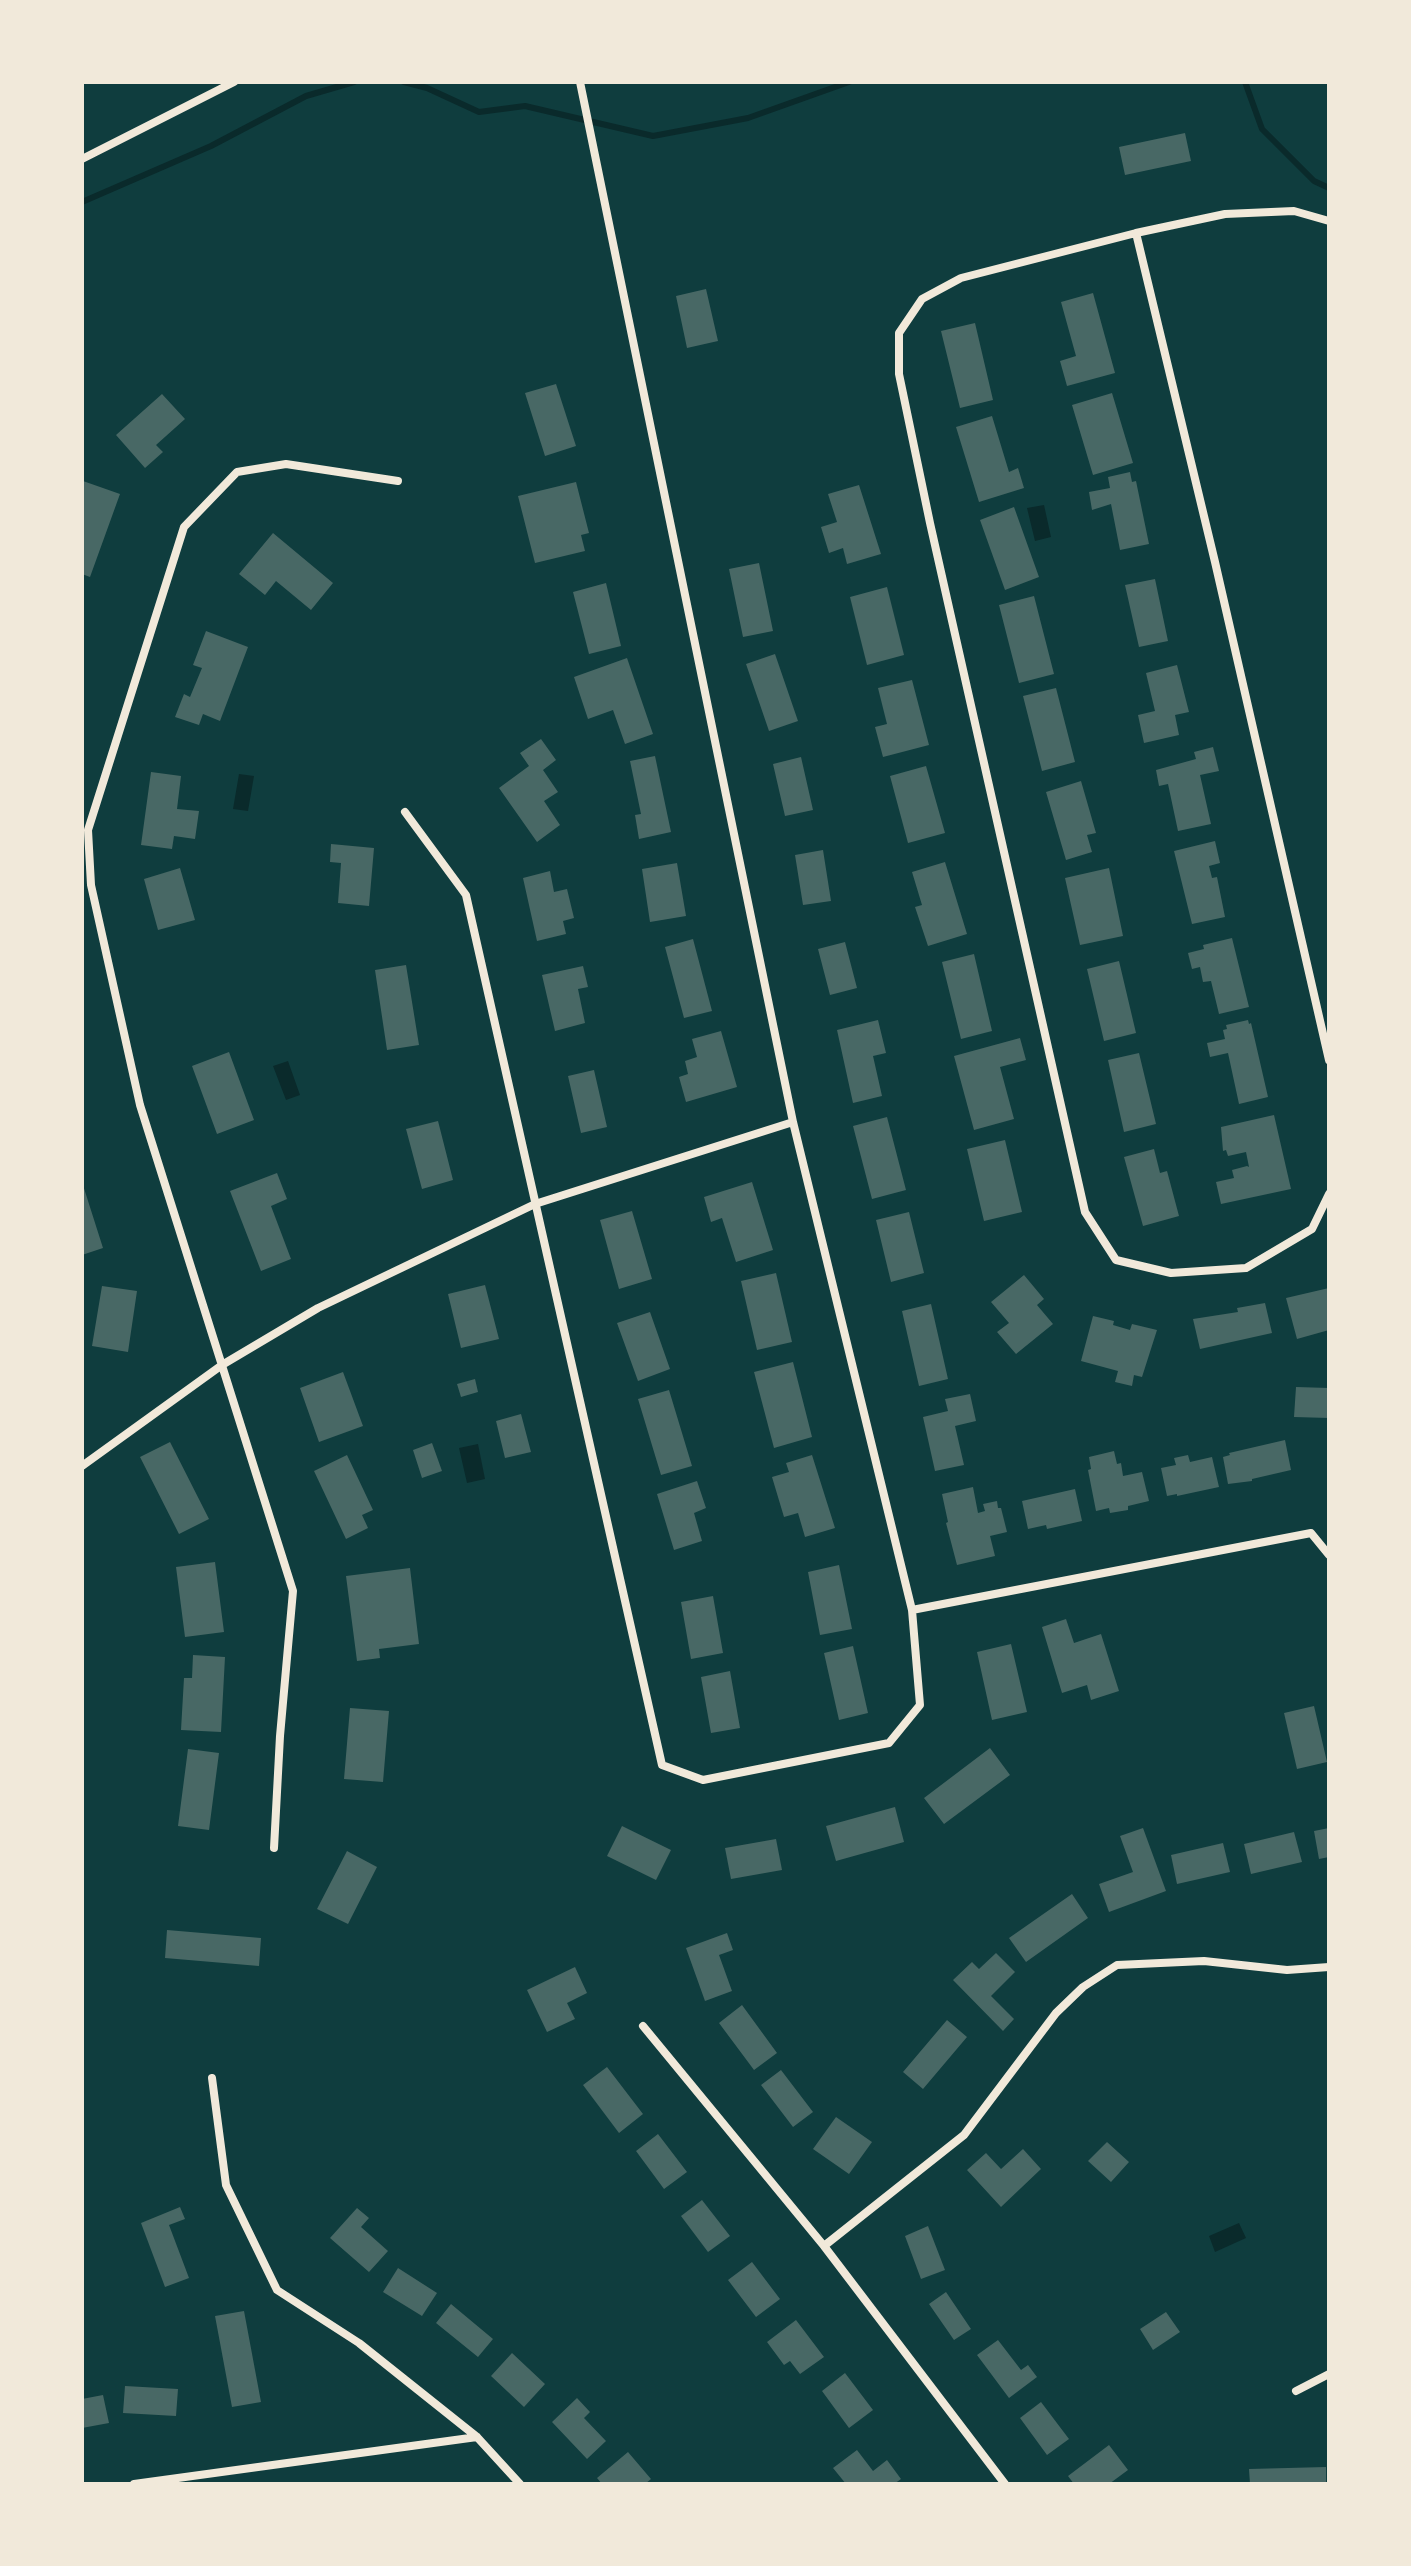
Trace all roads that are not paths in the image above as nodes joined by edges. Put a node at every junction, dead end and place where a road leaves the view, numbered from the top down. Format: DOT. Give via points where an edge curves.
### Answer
graph roads {
  1 [pos="234,82"];
  2 [pos="580,82"];
  3 [pos="82,159"];
  4 [pos="1329,221"];
  5 [pos="1136,233"];
  6 [pos="398,481"];
  7 [pos="405,812"];
  8 [pos="1329,1060"];
  9 [pos="793,1122"];
  10 [pos="1329,1194"];
  11 [pos="535,1204"];
  12 [pos="222,1365"];
  13 [pos="82,1466"];
  14 [pos="1329,1555"];
  15 [pos="912,1610"];
  16 [pos="274,1848"];
  17 [pos="1329,1967"];
  18 [pos="643,2026"];
  19 [pos="212,2078"];
  20 [pos="824,2246"];
  21 [pos="1329,2374"];
  22 [pos="1296,2391"];
  23 [pos="477,2437"];
  24 [pos="134,2484"];
  25 [pos="520,2484"];
  26 [pos="1005,2484"];
  1 -- 3 [label="street"];
  2 -- 9 [label="street"];
  4 -- 5 [label="street" via="1294,211 1225,214"];
  5 -- 8 [label="street"];
  5 -- 10 [label="street" via="961,278 922,299 899,333 907,415 1085,1212 1116,1260 1171,1273 1246,1268 1312,1229"];
  6 -- 12 [label="street" via="286,464 237,472 184,527 88,830 91,885 140,1105"];
  7 -- 11 [label="street" via="466,895"];
  9 -- 11 [label="street"];
  9 -- 15 [label="street"];
  11 -- 12 [label="street" via="318,1308"];
  11 -- 15 [label="street" via="662,1765 703,1780 889,1743 920,1705"];
  12 -- 13 [label="street"];
  12 -- 16 [label="street" via="293,1591"];
  14 -- 15 [label="street" via="1311,1533"];
  17 -- 20 [label="street" via="1287,1970 1204,1961 1117,1965 1056,2013 964,2135"];
  18 -- 20 [label="street"];
  19 -- 23 [label="street" via="226,2185 277,2290 359,2343"];
  20 -- 26 [label="street"];
  21 -- 22 [label="street"];
  23 -- 24 [label="street"];
  23 -- 25 [label="street"];
}
